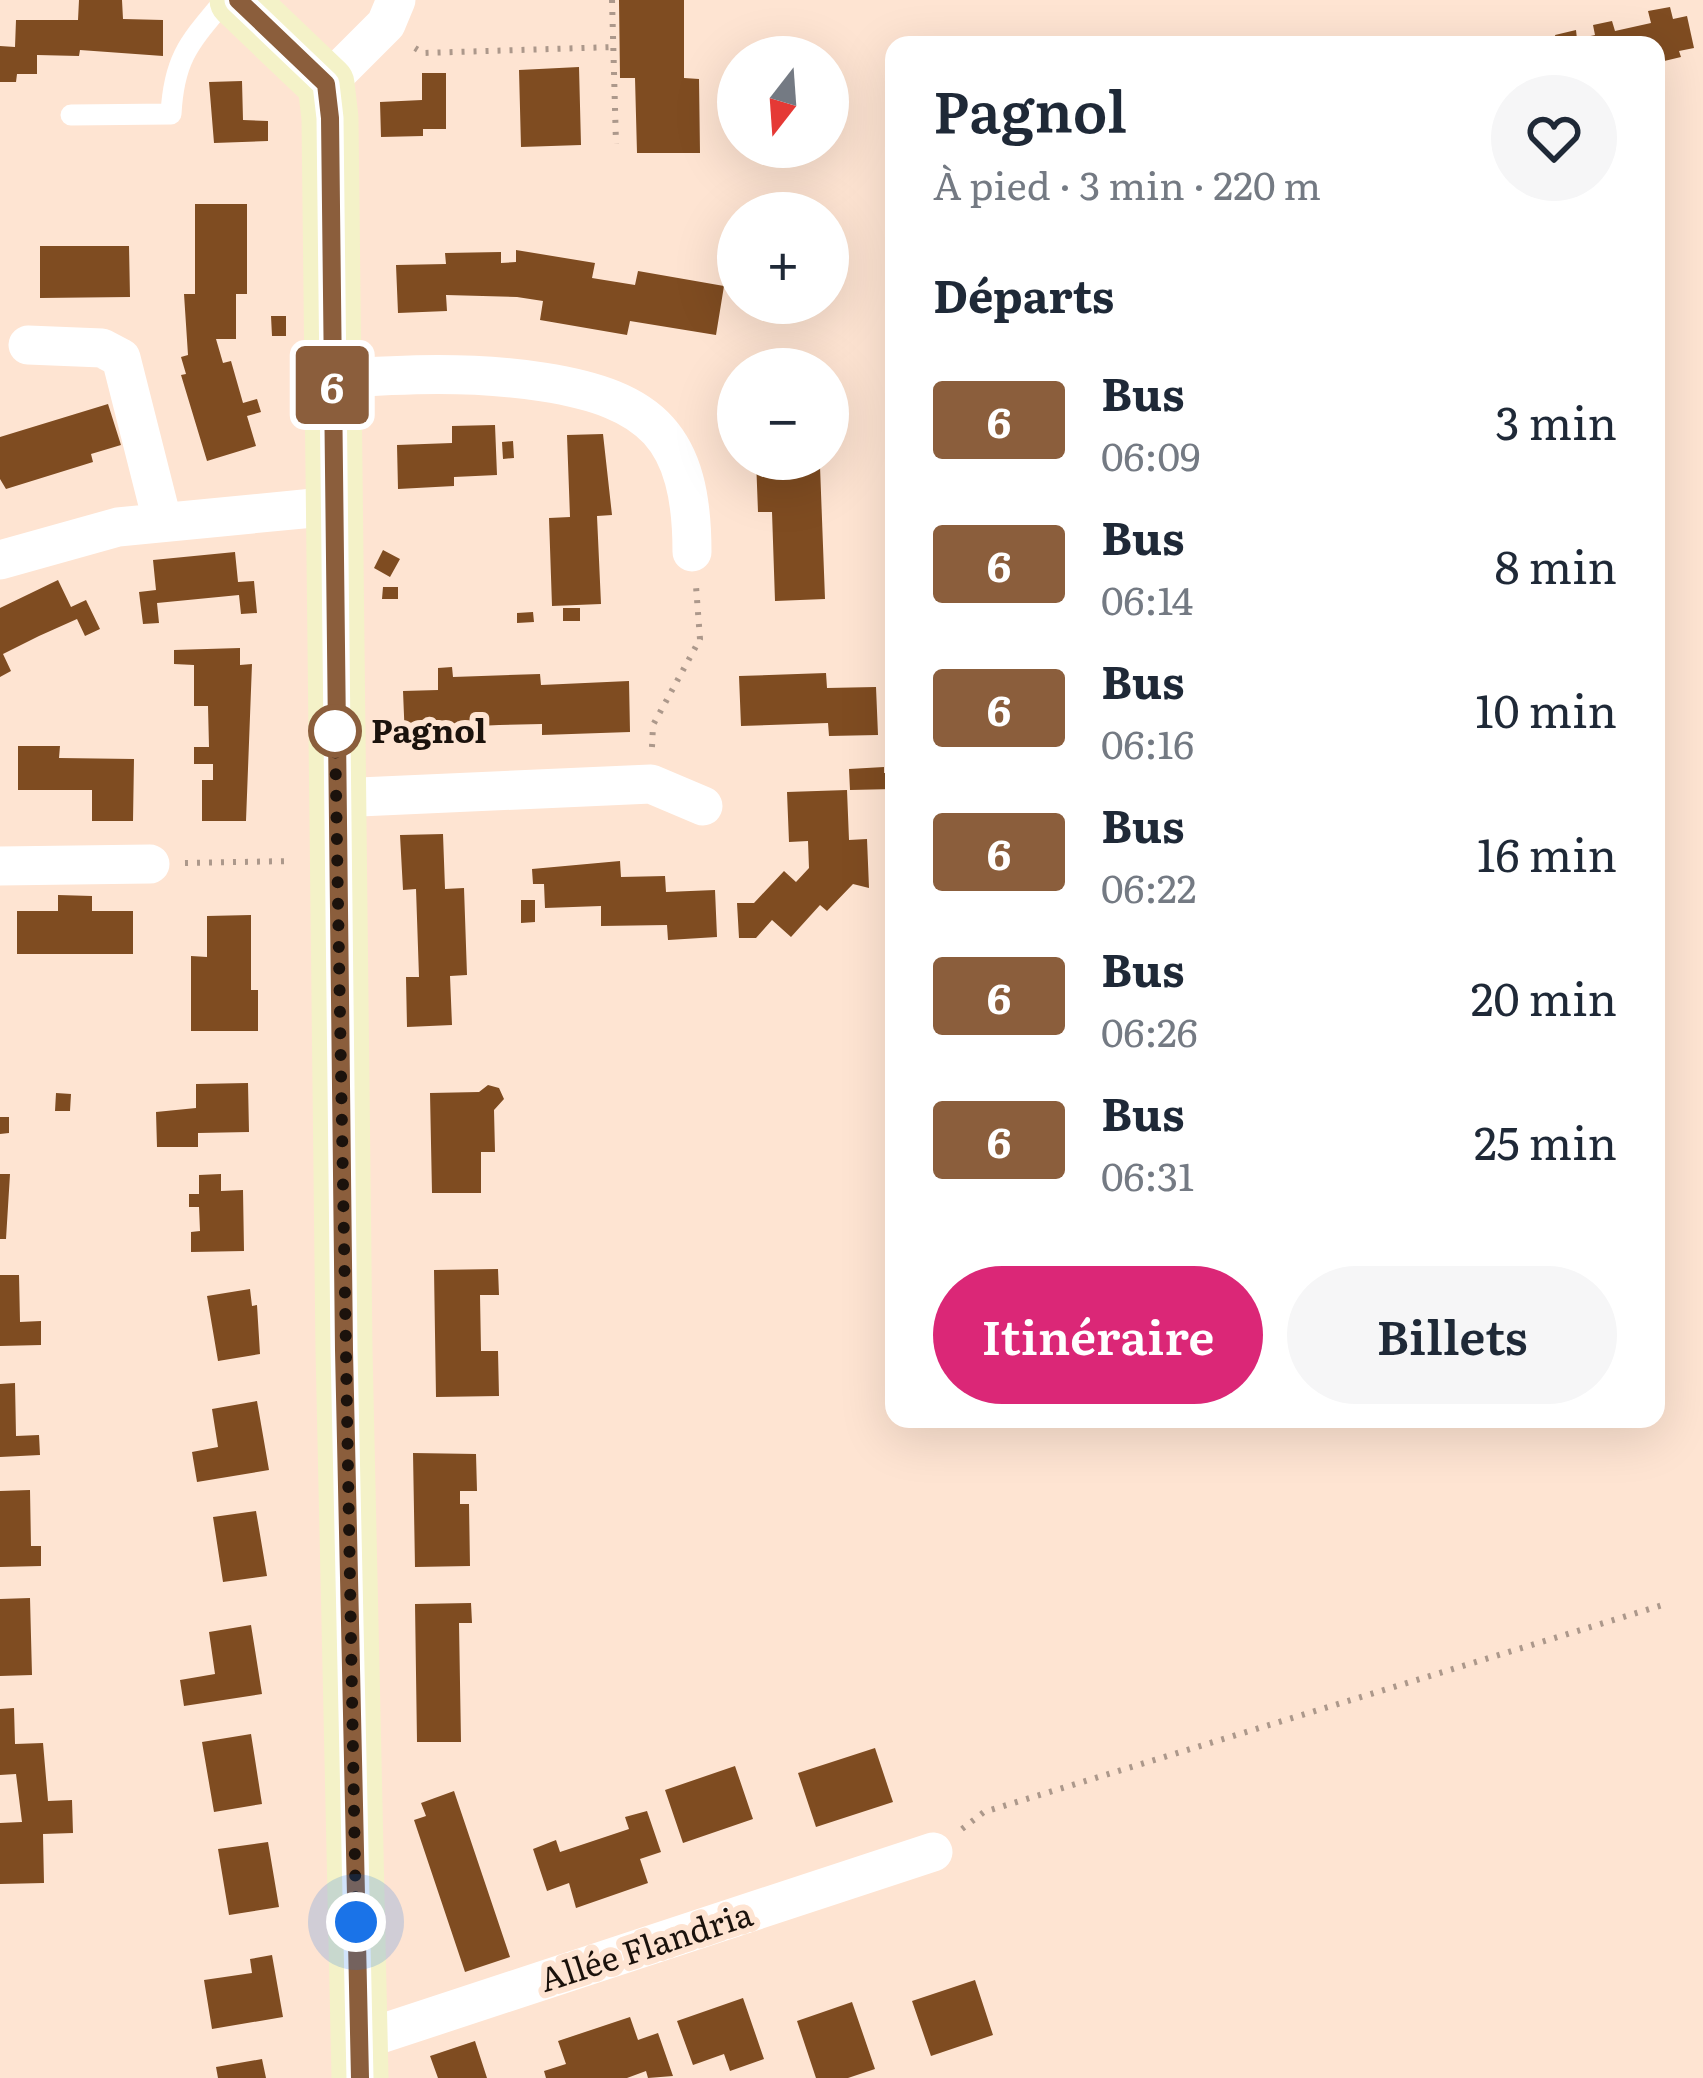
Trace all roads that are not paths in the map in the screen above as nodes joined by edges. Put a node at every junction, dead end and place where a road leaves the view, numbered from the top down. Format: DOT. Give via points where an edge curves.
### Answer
graph roads {
  1 [pos="225,0"];
  2 [pos="238,0"];
  3 [pos="391,12"];
  4 [pos="326,84"];
  5 [pos="71,115"];
  6 [pos="28,345"];
  7 [pos="332,379"];
  8 [pos="334,506"];
  9 [pos="162,520"];
  10 [pos="692,552"];
  11 [pos="0,560"];
  12 [pos="337,798"];
  13 [pos="703,806"];
  14 [pos="150,864"];
  15 [pos="0,866"];
  16 [pos="933,1852"];
  17 [pos="359,2060"];
  1 -- 5 [label="lane" via="183,51 171,114"];
  2 -- 4 [label="street"];
  3 -- 4 [label="street"];
  4 -- 7 [label="street"];
  6 -- 9 [label="street" via="103,348 121,358"];
  7 -- 8 [label="street"];
  7 -- 10 [label="street" via="475,372 614,395 665,438 688,498"];
  8 -- 9 [label="street"];
  8 -- 12 [label="street"];
  9 -- 11 [label="street" via="73,535"];
  12 -- 13 [label="street" via="650,784"];
  12 -- 17 [label="street"];
  14 -- 15 [label="street"];
  16 -- 17 [label="street, Allée Flandria"];
}
